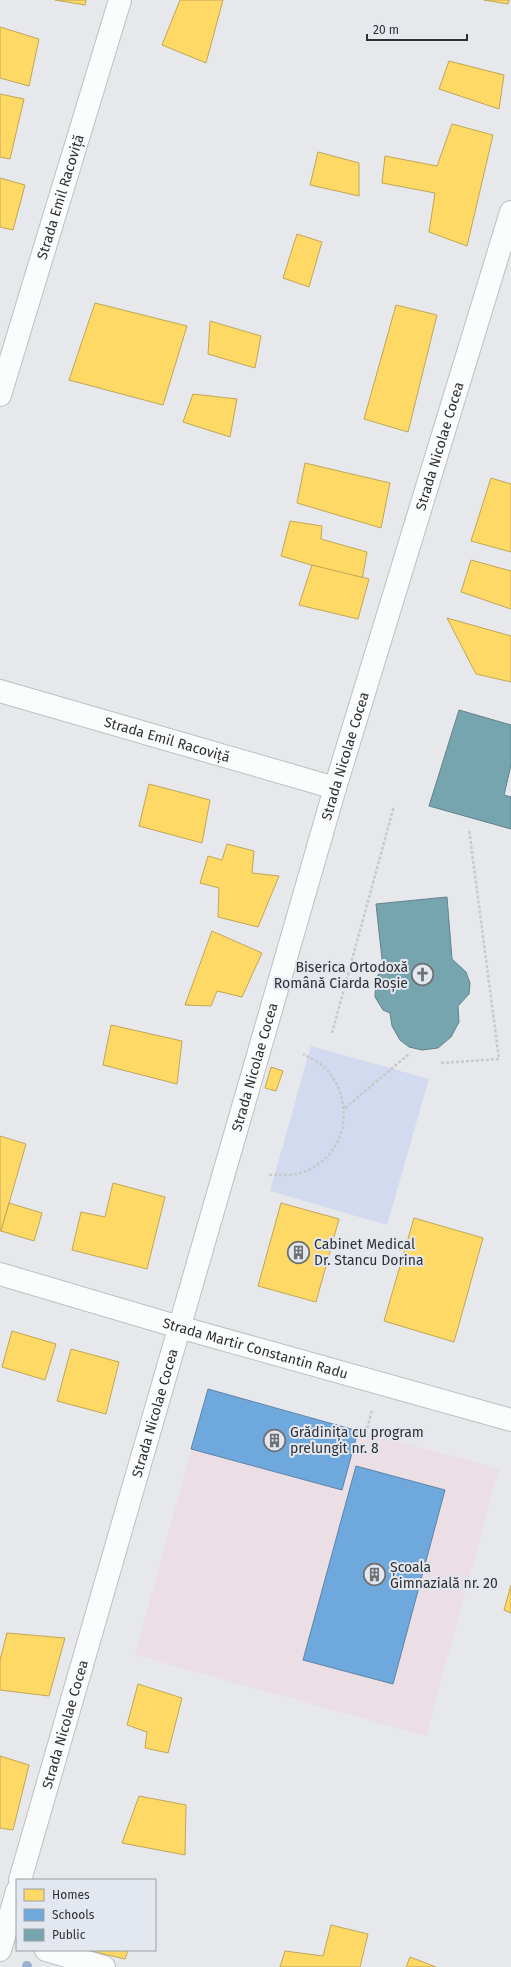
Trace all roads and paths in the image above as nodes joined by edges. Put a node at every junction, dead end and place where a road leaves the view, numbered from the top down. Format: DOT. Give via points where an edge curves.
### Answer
graph roads {
  1 [pos="120,0"];
  2 [pos="511,212"];
  3 [pos="0,395"];
  4 [pos="0,691"];
  5 [pos="335,788"];
  6 [pos="394,806"];
  7 [pos="469,829"];
  8 [pos="332,1033"];
  9 [pos="303,1054"];
  10 [pos="409,1054"];
  11 [pos="441,1063"];
  12 [pos="345,1108"];
  13 [pos="269,1175"];
  14 [pos="0,1274"];
  15 [pos="179,1327"];
  16 [pos="511,1420"];
  17 [pos="20,1879"];
  18 [pos="10,1898"];
  19 [pos="7,1943"];
  20 [pos="49,1951"];
  21 [pos="104,1967"];
  1 -- 3 [label="street, Strada Emil Racoviță"];
  2 -- 5 [label="street, Strada Nicolae Cocea"];
  4 -- 5 [label="street, Strada Emil Racoviță"];
  5 -- 15 [label="street, Strada Nicolae Cocea"];
  6 -- 8 [label="path"];
  7 -- 11 [label="path" via="499,1059"];
  9 -- 12 [label="path" via="324,1066 338,1085"];
  10 -- 12 [label="path"];
  12 -- 13 [label="path" via="342,1131 332,1152 314,1168 292,1175"];
  14 -- 15 [label="street, Strada Martir Constantin Radu"];
  15 -- 16 [label="street, Strada Martir Constantin Radu"];
  15 -- 17 [label="street, Strada Nicolae Cocea"];
  18 -- 19 [label="street"];
  20 -- 21 [label="street"];
}
